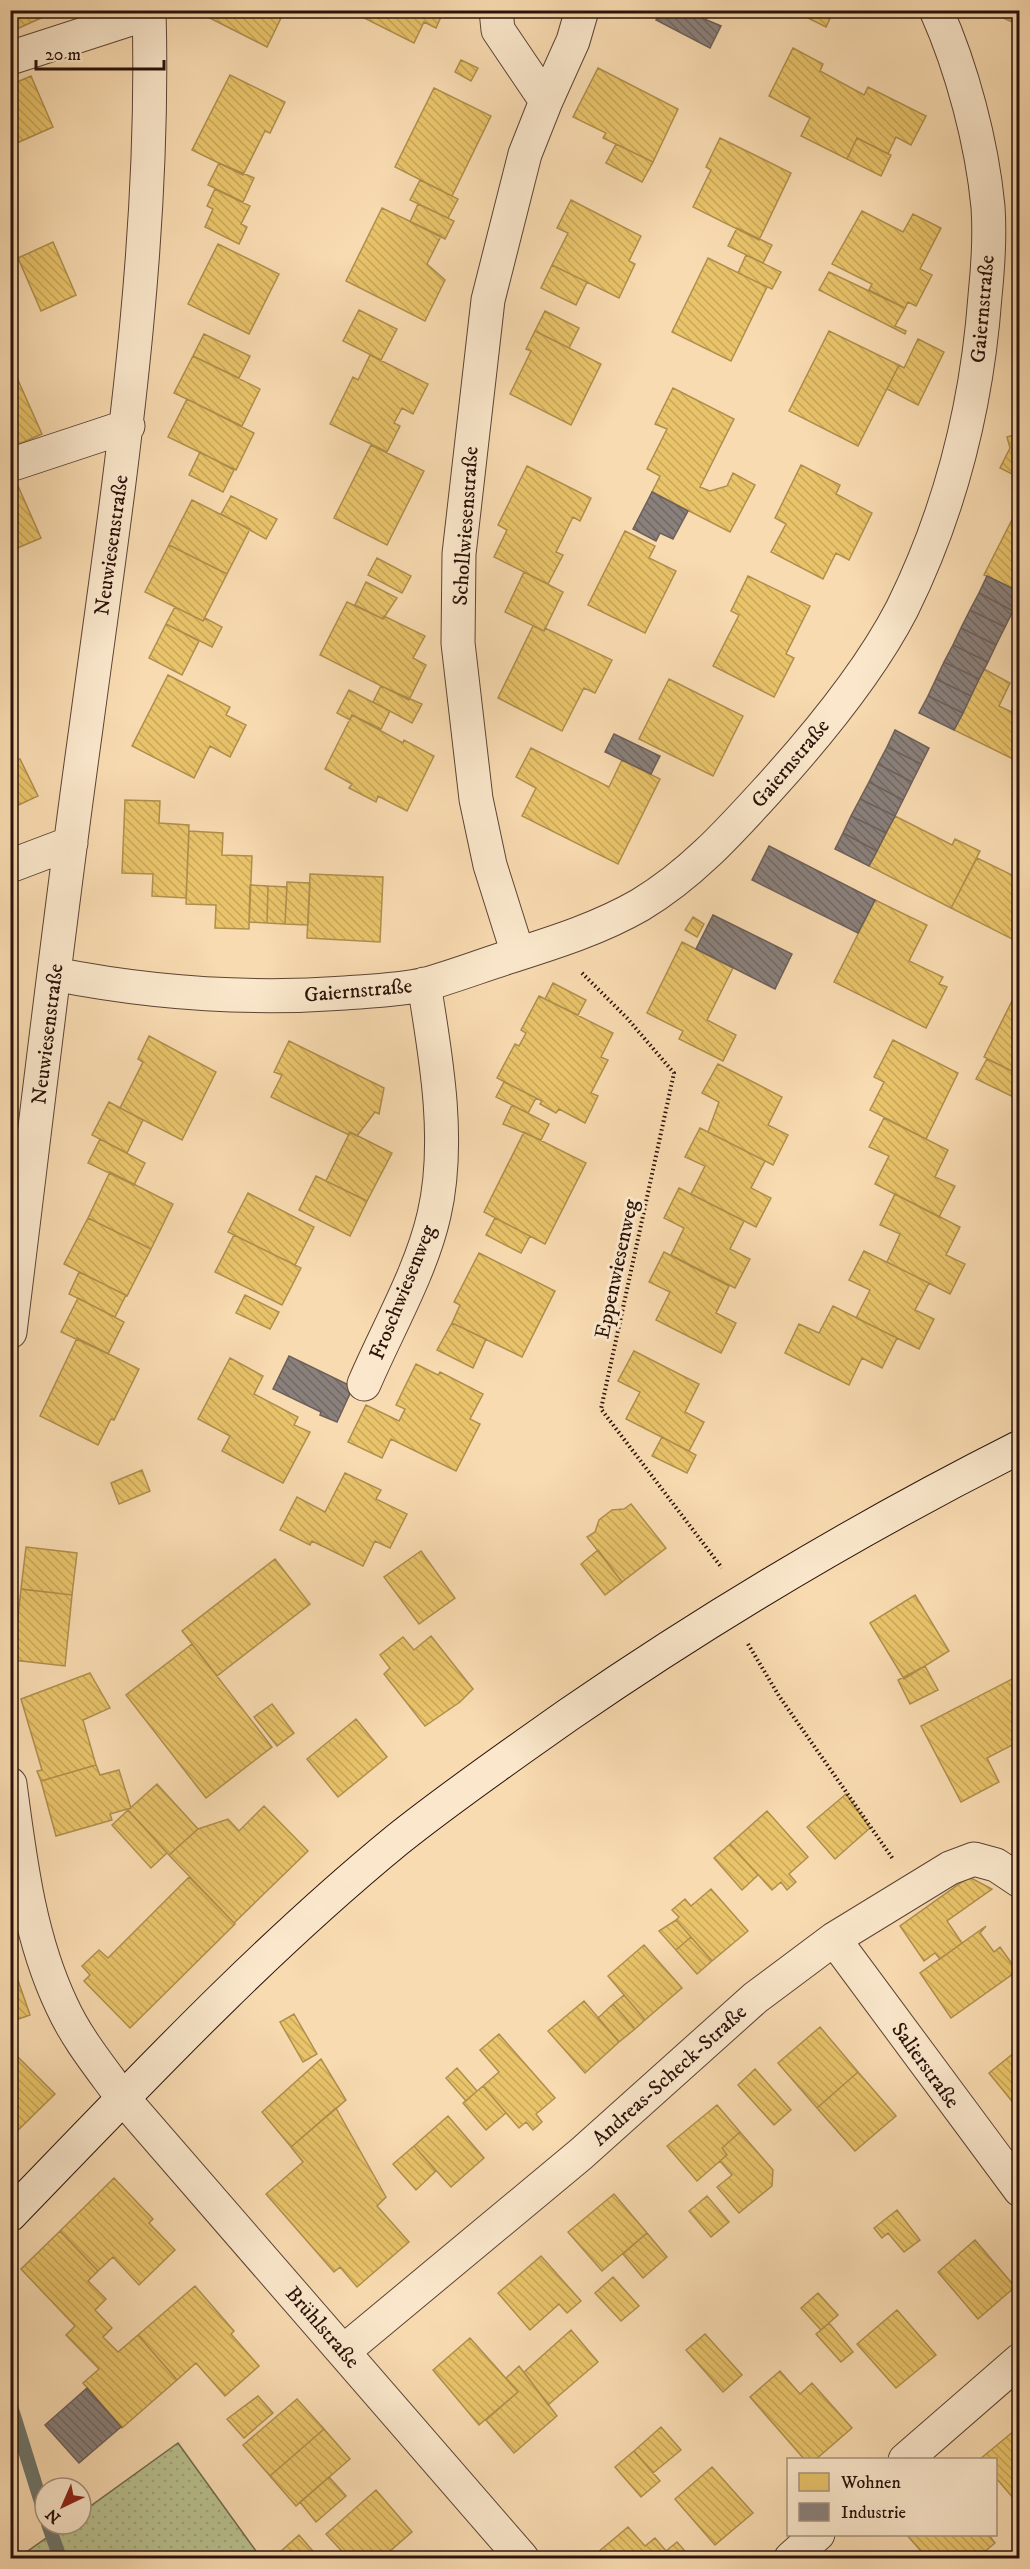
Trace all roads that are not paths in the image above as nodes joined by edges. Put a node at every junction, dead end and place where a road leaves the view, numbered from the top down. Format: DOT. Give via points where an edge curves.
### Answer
graph roads {
  1 [pos="496,10"];
  2 [pos="582,10"];
  3 [pos="936,10"];
  4 [pos="149,12"];
  5 [pos="10,57"];
  6 [pos="546,101"];
  7 [pos="128,426"];
  8 [pos="10,465"];
  9 [pos="71,843"];
  10 [pos="10,866"];
  11 [pos="518,954"];
  12 [pos="54,974"];
  13 [pos="424,984"];
  14 [pos="10,1332"];
  15 [pos="364,1384"];
  16 [pos="1020,1447"];
  17 [pos="10,1784"];
  18 [pos="1020,1881"];
  19 [pos="834,1939"];
  20 [pos="122,2097"];
  21 [pos="1020,2190"];
  22 [pos="10,2215"];
  23 [pos="344,2351"];
  24 [pos="1020,2360"];
  25 [pos="907,2458"];
  26 [pos="817,2536"];
  27 [pos="522,2559"];
  28 [pos="791,2559"];
  1 -- 6 [label="street" via="498,30"];
  2 -- 6 [label="street, Schollwiesenstraße" via="573,41"];
  3 -- 11 [label="street, Gaiernstraße" via="950,42 974,128 988,207 983,333 973,398 961,458 932,542 901,612 850,690 795,760 717,846 641,904 598,926"];
  4 -- 5 [label="street, Neuwiesenstraße"];
  4 -- 7 [label="street, Neuwiesenstraße" via="150,165"];
  6 -- 11 [label="street, Schollwiesenstraße" via="525,154 488,300 459,554 458,643 476,799 490,865"];
  7 -- 8 [label="street"];
  7 -- 9 [label="street, Neuwiesenstraße"];
  9 -- 10 [label="street"];
  9 -- 12 [label="street, Neuwiesenstraße"];
  11 -- 13 [label="street, Gaiernstraße"];
  12 -- 13 [label="street, Gaiernstraße" via="203,995 306,996"];
  12 -- 14 [label="street, Neuwiesenstraße"];
  13 -- 15 [label="street, Froschwiesenweg" via="441,1102 434,1215"];
  16 -- 20 [label="street" via="946,1484 727,1609 465,1787 327,1900"];
  17 -- 20 [label="street" via="30,1911 50,1976 82,2043"];
  18 -- 19 [label="street, Andreas-Scheck-Straße" via="996,1865 974,1859 950,1868"];
  19 -- 21 [label="street, Salierstraße"];
  19 -- 23 [label="street, Andreas-Scheck-Straße" via="755,1998 580,2154"];
  20 -- 22 [label="street"];
  20 -- 23 [label="street, Brühlstraße"];
  23 -- 27 [label="street, Brühlstraße"];
  24 -- 25 [label="street"];
  26 -- 28 [label="street"];
}
